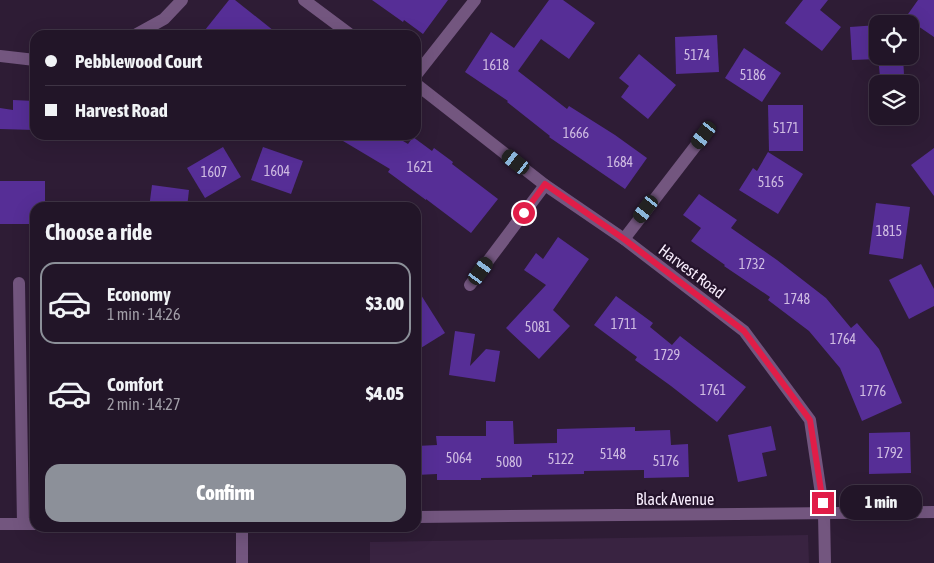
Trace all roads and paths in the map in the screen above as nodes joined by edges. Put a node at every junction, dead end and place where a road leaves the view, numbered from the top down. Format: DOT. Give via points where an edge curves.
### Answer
graph roads {
  1 [pos="182,0"];
  2 [pos="304,0"];
  3 [pos="475,0"];
  4 [pos="144,30"];
  5 [pos="344,30"];
  6 [pos="0,56"];
  7 [pos="30,59"];
  8 [pos="421,69"];
  9 [pos="421,88"];
  10 [pos="704,135"];
  11 [pos="545,184"];
  12 [pos="624,239"];
  13 [pos="19,283"];
  14 [pos="470,285"];
  15 [pos="934,512"];
  16 [pos="824,514"];
  17 [pos="421,517"];
  18 [pos="0,524"];
  19 [pos="29,524"];
  20 [pos="242,532"];
  21 [pos="242,563"];
  22 [pos="825,563"];
  1 -- 4 [label="street" via="164,19"];
  2 -- 5 [label="street"];
  3 -- 8 [label="street"];
  6 -- 7 [label="street"];
  9 -- 11 [label="street, Harvest Road"];
  10 -- 12 [label="street"];
  11 -- 12 [label="street, Harvest Road"];
  11 -- 14 [label="street"];
  12 -- 16 [label="street, Harvest Road" via="744,331 810,420"];
  13 -- 19 [label="street"];
  15 -- 16 [label="street, Black Avenue"];
  16 -- 17 [label="street, Black Avenue"];
  16 -- 22 [label="street, Harvest Road"];
  18 -- 19 [label="street"];
  20 -- 21 [label="street"];
}
